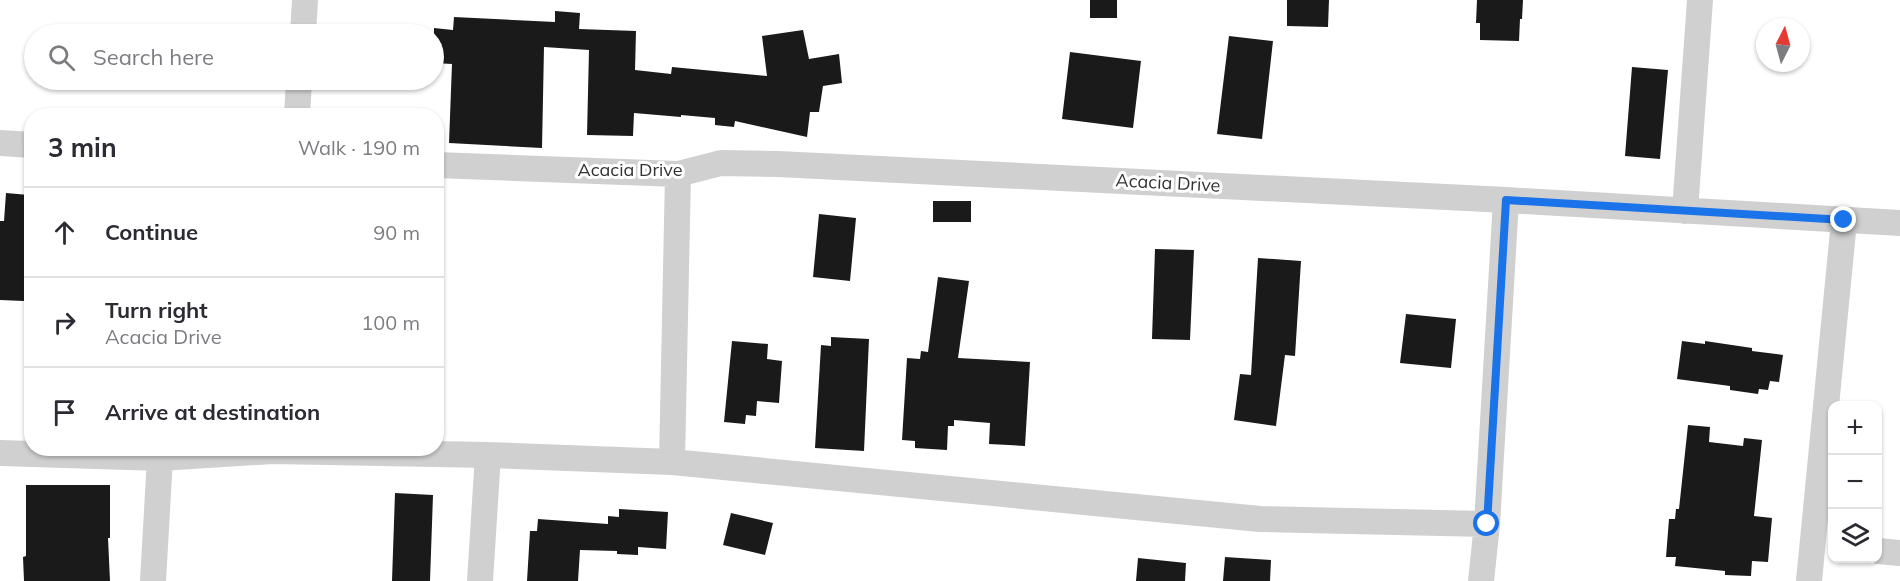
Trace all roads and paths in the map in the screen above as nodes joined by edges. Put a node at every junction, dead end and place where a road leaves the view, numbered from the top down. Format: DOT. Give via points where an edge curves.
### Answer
graph roads {
  1 [pos="306,0"];
  2 [pos="1700,0"];
  3 [pos="304,24"];
  4 [pos="298,90"];
  5 [pos="297,108"];
  6 [pos="0,143"];
  7 [pos="24,144"];
  8 [pos="444,165"];
  9 [pos="678,174"];
  10 [pos="1506,200"];
  11 [pos="1685,211"];
  12 [pos="1844,220"];
  13 [pos="1900,223"];
  14 [pos="0,453"];
  15 [pos="24,454"];
  16 [pos="444,454"];
  17 [pos="488,455"];
  18 [pos="96,456"];
  19 [pos="188,456"];
  20 [pos="160,458"];
  21 [pos="672,462"];
  22 [pos="1487,524"];
  23 [pos="1823,546"];
  24 [pos="1882,551"];
  25 [pos="1900,553"];
  26 [pos="153,581"];
  27 [pos="480,581"];
  28 [pos="1481,581"];
  29 [pos="1809,581"];
  1 -- 3 [label="street"];
  2 -- 11 [label="street"];
  4 -- 5 [label="street"];
  6 -- 7 [label="street"];
  8 -- 9 [label="street, Acacia Drive"];
  9 -- 10 [label="street, Acacia Drive" via="721,163 778,164"];
  9 -- 21 [label="street"];
  10 -- 11 [label="street, Acacia Drive"];
  10 -- 22 [label="street"];
  11 -- 12 [label="street, Acacia Drive"];
  12 -- 13 [label="street, Acacia Drive"];
  12 -- 23 [label="street"];
  14 -- 15 [label="street"];
  16 -- 17 [label="street"];
  17 -- 21 [label="street"];
  17 -- 27 [label="street"];
  18 -- 20 [label="street"];
  19 -- 20 [label="street"];
  20 -- 26 [label="street"];
  21 -- 22 [label="street" via="1260,519"];
  22 -- 28 [label="street"];
  23 -- 29 [label="street"];
  24 -- 25 [label="street"];
}
